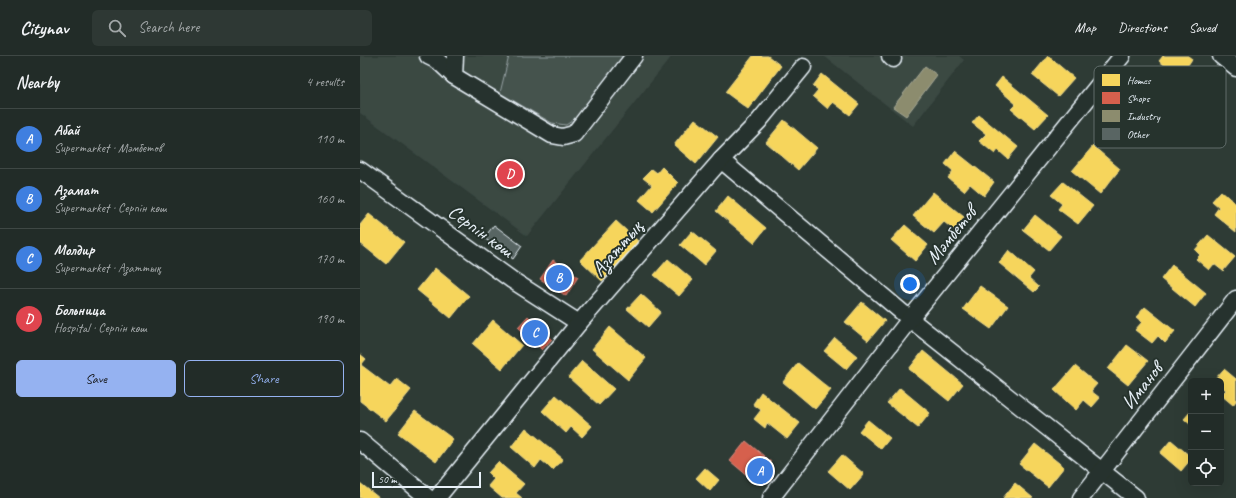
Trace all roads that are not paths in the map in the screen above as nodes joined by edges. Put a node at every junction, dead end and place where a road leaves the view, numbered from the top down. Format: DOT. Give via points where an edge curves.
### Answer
graph roads {
  1 [pos="428,56"];
  2 [pos="455,56"];
  3 [pos="634,56"];
  4 [pos="1122,56"];
  5 [pos="1221,56"];
  6 [pos="1114,66"];
  7 [pos="803,67"];
  8 [pos="1236,68"];
  9 [pos="454,76"];
  10 [pos="1094,91"];
  11 [pos="721,160"];
  12 [pos="360,170"];
  13 [pos="1236,299"];
  14 [pos="910,319"];
  15 [pos="579,323"];
  16 [pos="360,441"];
  17 [pos="1102,471"];
  18 [pos="428,498"];
  19 [pos="437,498"];
  20 [pos="770,498"];
  21 [pos="1081,498"];
  22 [pos="1136,498"];
  1 -- 9 [label="street" via="438,61"];
  2 -- 9 [label="street"];
  3 -- 9 [label="street" via="574,134 563,137 552,135"];
  4 -- 6 [label="street, Мәмбетов"];
  5 -- 8 [label="street"];
  7 -- 11 [label="street, Азаттық" via="759,121"];
  10 -- 14 [label="street, Мәмбетов"];
  11 -- 14 [label="street"];
  11 -- 15 [label="street, Азаттық"];
  12 -- 15 [label="street, Серпін көш" via="512,280"];
  13 -- 17 [label="street, Иманов"];
  14 -- 17 [label="street"];
  14 -- 20 [label="street, Мәмбетов"];
  15 -- 19 [label="street, Азаттық"];
  16 -- 18 [label="street"];
  17 -- 21 [label="street, Иманов"];
  17 -- 22 [label="street"];
}
